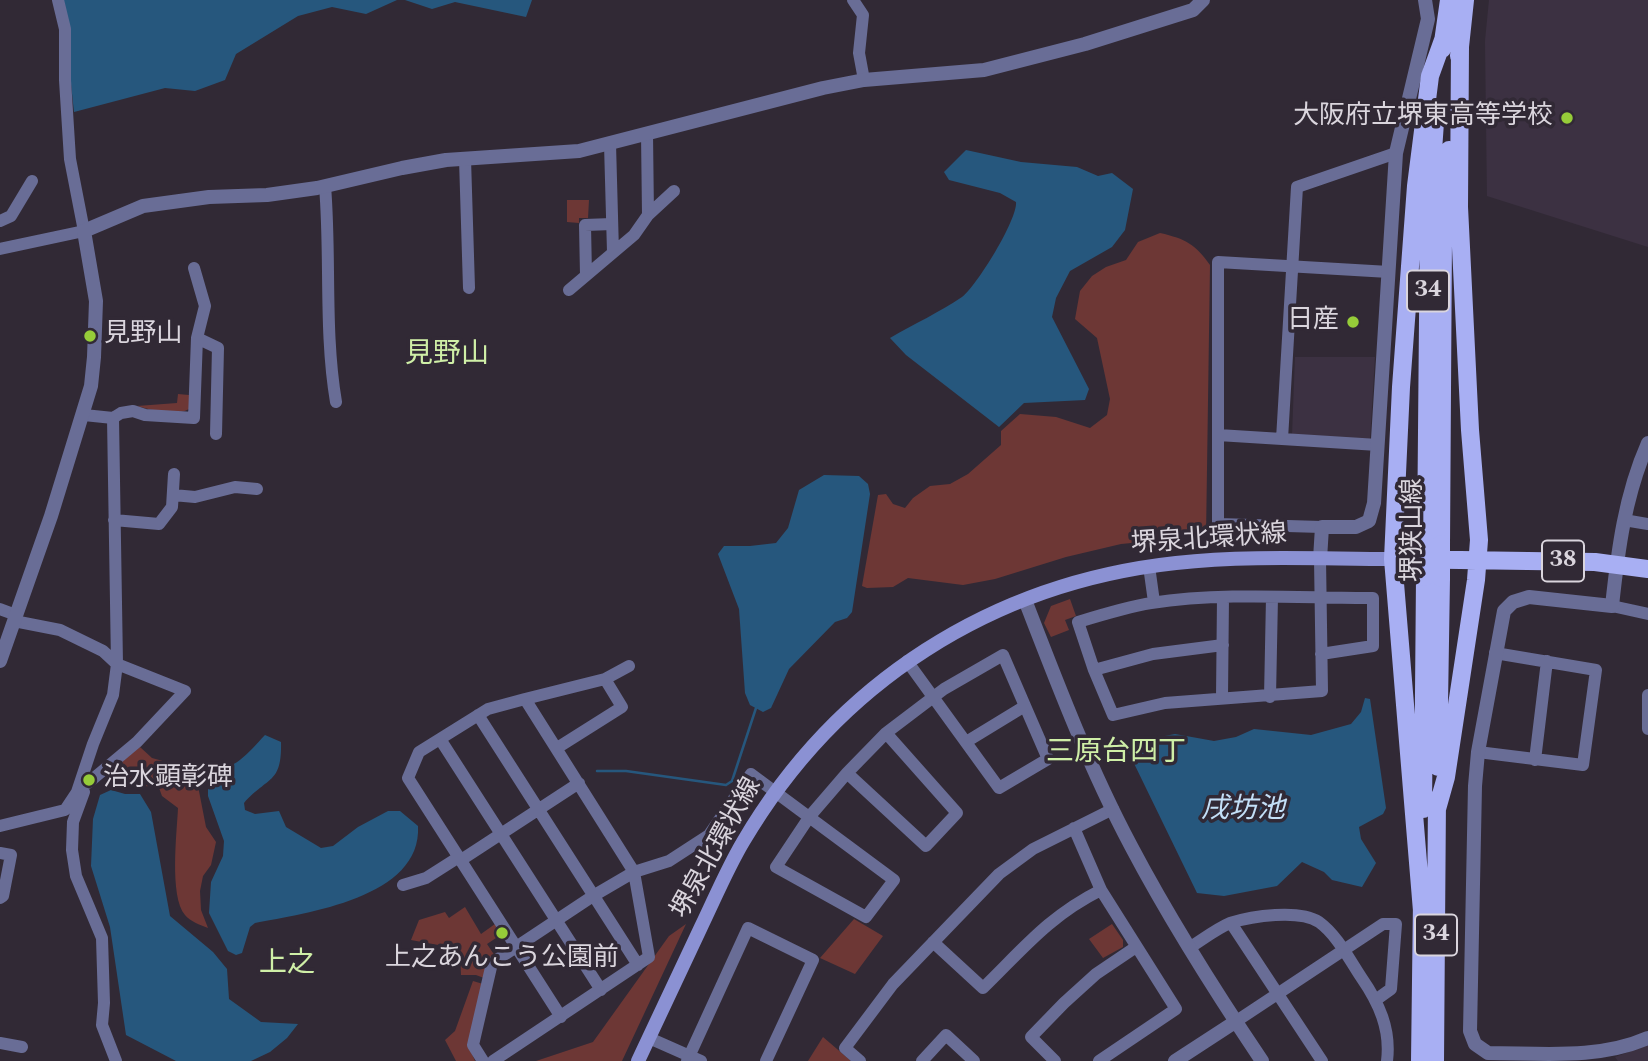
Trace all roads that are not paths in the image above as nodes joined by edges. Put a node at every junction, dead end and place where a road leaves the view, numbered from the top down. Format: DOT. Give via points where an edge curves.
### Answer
graph roads {
  1 [pos="58,0"];
  2 [pos="853,0"];
  3 [pos="1203,0"];
  4 [pos="1425,0"];
  5 [pos="1449,0"];
  6 [pos="1465,0"];
  7 [pos="1443,40"];
  8 [pos="1460,46"];
  9 [pos="864,79"];
  10 [pos="647,134"];
  11 [pos="610,144"];
  12 [pos="1396,153"];
  13 [pos="465,159"];
  14 [pos="32,181"];
  15 [pos="324,186"];
  16 [pos="674,191"];
  17 [pos="648,215"];
  18 [pos="0,221"];
  19 [pos="612,224"];
  20 [pos="84,231"];
  21 [pos="0,249"];
  22 [pos="613,252"];
  23 [pos="1291,266"];
  24 [pos="194,268"];
  25 [pos="1389,272"];
  26 [pos="586,275"];
  27 [pos="469,288"];
  28 [pos="569,290"];
  29 [pos="197,338"];
  30 [pos="336,402"];
  31 [pos="84,415"];
  32 [pos="113,418"];
  33 [pos="194,418"];
  34 [pos="216,419"];
  35 [pos="216,434"];
  36 [pos="1218,435"];
  37 [pos="1282,439"];
  38 [pos="1648,443"];
  39 [pos="1378,445"];
  40 [pos="174,474"];
  41 [pos="257,489"];
  42 [pos="173,495"];
  43 [pos="114,520"];
  44 [pos="1624,520"];
  45 [pos="1648,524"];
  46 [pos="1322,527"];
  47 [pos="1434,544"];
  48 [pos="1321,559"];
  49 [pos="1393,559"];
  50 [pos="1478,559"];
  51 [pos="1616,565"];
  52 [pos="1149,566"];
  53 [pos="1648,569"];
  54 [pos="1433,578"];
  55 [pos="1223,597"];
  56 [pos="1272,597"];
  57 [pos="1320,598"];
  58 [pos="1025,600"];
  59 [pos="1154,602"];
  60 [pos="1612,606"];
  61 [pos="0,609"];
  62 [pos="1648,614"];
  63 [pos="15,618"];
  64 [pos="1223,645"];
  65 [pos="1495,653"];
  66 [pos="1321,654"];
  67 [pos="0,661"];
  68 [pos="1547,661"];
  69 [pos="907,662"];
  70 [pos="117,664"];
  71 [pos="629,666"];
  72 [pos="1094,670"];
  73 [pos="605,679"];
  74 [pos="1648,695"];
  75 [pos="1222,697"];
  76 [pos="1270,697"];
  77 [pos="932,698"];
  78 [pos="525,699"];
  79 [pos="1025,706"];
  80 [pos="478,715"];
  81 [pos="1648,729"];
  82 [pos="886,733"];
  83 [pos="440,739"];
  84 [pos="966,742"];
  85 [pos="557,748"];
  86 [pos="1478,752"];
  87 [pos="1535,760"];
  88 [pos="847,773"];
  89 [pos="85,782"];
  90 [pos="579,783"];
  91 [pos="776,792"];
  92 [pos="1113,809"];
  93 [pos="1437,809"];
  94 [pos="539,810"];
  95 [pos="810,816"];
  96 [pos="0,825"];
  97 [pos="1074,828"];
  98 [pos="502,834"];
  99 [pos="0,852"];
  100 [pos="460,859"];
  101 [pos="634,872"];
  102 [pos="402,885"];
  103 [pos="1101,890"];
  104 [pos="593,896"];
  105 [pos="0,898"];
  106 [pos="1422,911"];
  107 [pos="556,919"];
  108 [pos="1231,923"];
  109 [pos="933,942"];
  110 [pos="517,947"];
  111 [pos="1136,947"];
  112 [pos="1189,948"];
  113 [pos="1343,949"];
  114 [pos="638,965"];
  115 [pos="601,990"];
  116 [pos="1277,993"];
  117 [pos="1377,999"];
  118 [pos="561,1017"];
  119 [pos="1235,1022"];
  120 [pos="649,1038"];
  121 [pos="1648,1038"];
  122 [pos="0,1043"];
  123 [pos="22,1047"];
  124 [pos="692,1059"];
  125 [pos="116,1061"];
  126 [pos="483,1061"];
  127 [pos="493,1061"];
  128 [pos="638,1061"];
  129 [pos="766,1061"];
  130 [pos="860,1061"];
  131 [pos="922,1061"];
  132 [pos="974,1061"];
  133 [pos="1055,1061"];
  134 [pos="1099,1061"];
  135 [pos="1175,1061"];
  136 [pos="1262,1061"];
  137 [pos="1322,1061"];
  138 [pos="1387,1061"];
  139 [pos="1420,1061"];
  140 [pos="1435,1061"];
  1 -- 20 [label="street" via="65,29 70,159"];
  2 -- 9 [label="street" via="863,15 859,53"];
  3 -- 9 [label="street" via="1193,10 1169,18 985,69"];
  4 -- 12 [label="street" via="1428,19"];
  5 -- 7 [label="main road, 堺狭山線 / 34"];
  6 -- 8 [label="main road, 堺狭山線 / 34"];
  7 -- 47 [label="main road, 堺狭山線 / 34" via="1429,208"];
  7 -- 49 [label="main road" via="1430,76 1416,186"];
  8 -- 47 [label="main road, 堺狭山線 / 34" via="1443,236"];
  8 -- 50 [label="main road" via="1459,207"];
  9 -- 10 [label="street"];
  10 -- 11 [label="street"];
  10 -- 17 [label="street"];
  11 -- 13 [label="street" via="579,152"];
  11 -- 19 [label="street"];
  12 -- 23 [label="street" via="1297,187"];
  12 -- 25 [label="street"];
  13 -- 15 [label="street"];
  13 -- 27 [label="street"];
  14 -- 18 [label="street" via="11,216"];
  15 -- 20 [label="street" via="143,206"];
  15 -- 30 [label="street" via="330,365"];
  16 -- 17 [label="street"];
  17 -- 22 [label="street" via="634,235"];
  19 -- 22 [label="street"];
  19 -- 26 [label="street" via="585,225"];
  20 -- 21 [label="street"];
  20 -- 31 [label="street" via="96,301 96,331"];
  22 -- 26 [label="street"];
  23 -- 25 [label="street"];
  23 -- 36 [label="street" via="1218,262"];
  23 -- 37 [label="street"];
  24 -- 29 [label="street" via="205,306"];
  25 -- 39 [label="street"];
  26 -- 28 [label="street"];
  29 -- 33 [label="street"];
  29 -- 34 [label="street" via="218,348"];
  31 -- 32 [label="street"];
  31 -- 63 [label="street"];
  32 -- 33 [label="street" via="133,411"];
  32 -- 43 [label="street"];
  33 -- 34 [label="street"];
  34 -- 35 [label="street"];
  36 -- 37 [label="street"];
  36 -- 46 [label="street" via="1219,524"];
  37 -- 39 [label="street"];
  38 -- 44 [label="street"];
  39 -- 46 [label="street" via="1369,521 1356,527"];
  40 -- 42 [label="street"];
  41 -- 42 [label="street" via="235,487 195,497"];
  42 -- 43 [label="street" via="172,507 159,524"];
  43 -- 70 [label="street"];
  44 -- 45 [label="street"];
  44 -- 51 [label="street"];
  46 -- 48 [label="street"];
  47 -- 54 [label="main road, 堺狭山線 / 34, bridge"];
  48 -- 49 [label="main road, 堺泉北環状線"];
  48 -- 52 [label="main road, 堺泉北環状線" via="1224,559"];
  48 -- 57 [label="street"];
  49 -- 50 [label="main road, 38"];
  49 -- 106 [label="main road"];
  50 -- 51 [label="main road, 38"];
  50 -- 93 [label="main road" via="1446,777"];
  51 -- 53 [label="main road, 38"];
  51 -- 60 [label="street"];
  52 -- 58 [label="main road, 堺泉北環状線" via="1072,583"];
  52 -- 59 [label="street"];
  54 -- 93 [label="main road, 堺狭山線 / 34"];
  54 -- 106 [label="main road, 堺狭山線 / 34"];
  55 -- 56 [label="street"];
  55 -- 59 [label="street"];
  55 -- 64 [label="street"];
  56 -- 57 [label="street"];
  56 -- 76 [label="street"];
  57 -- 66 [label="street"];
  57 -- 66 [label="street" via="1373,598 1373,646"];
  58 -- 69 [label="main road, 堺泉北環状線" via="961,629"];
  58 -- 92 [label="street"];
  59 -- 72 [label="street" via="1077,622"];
  60 -- 62 [label="street"];
  60 -- 65 [label="street" via="1520,598 1504,611"];
  61 -- 63 [label="street"];
  63 -- 67 [label="street"];
  63 -- 70 [label="street" via="60,630"];
  64 -- 72 [label="street" via="1153,654"];
  64 -- 75 [label="street"];
  65 -- 68 [label="street"];
  65 -- 86 [label="street"];
  66 -- 76 [label="street" via="1322,691"];
  68 -- 87 [label="street"];
  68 -- 87 [label="street" via="1596,670 1583,765"];
  69 -- 77 [label="street"];
  69 -- 91 [label="main road, 堺泉北環状線" via="836,719"];
  70 -- 89 [label="street" via="113,695"];
  70 -- 89 [label="street" via="185,691 136,742"];
  71 -- 73 [label="street"];
  72 -- 75 [label="street" via="1113,715"];
  73 -- 78 [label="street"];
  73 -- 85 [label="street" via="622,707"];
  74 -- 81 [label="street"];
  75 -- 76 [label="street"];
  77 -- 79 [label="street" via="1003,655"];
  77 -- 82 [label="street"];
  77 -- 84 [label="street"];
  78 -- 80 [label="street"];
  78 -- 85 [label="street"];
  79 -- 84 [label="street"];
  79 -- 84 [label="street" via="1048,758 999,788"];
  80 -- 83 [label="street"];
  80 -- 94 [label="street"];
  82 -- 88 [label="street"];
  82 -- 88 [label="street" via="957,813 926,846"];
  83 -- 98 [label="street"];
  83 -- 100 [label="street" via="419,752 408,778"];
  85 -- 90 [label="street"];
  86 -- 87 [label="street"];
  86 -- 121 [label="street" via="1470,1031 1475,1044 1488,1054 1592,1053"];
  88 -- 95 [label="street"];
  89 -- 96 [label="street" via="65,810"];
  89 -- 125 [label="street" via="73,822 72,850 76,876 102,938 102,1025"];
  90 -- 94 [label="street"];
  90 -- 101 [label="street"];
  91 -- 95 [label="street"];
  91 -- 101 [label="street" via="751,774 709,835 669,861"];
  91 -- 120 [label="main road, 堺泉北環状線" via="729,869"];
  92 -- 97 [label="street"];
  92 -- 112 [label="street"];
  93 -- 140 [label="main road, 堺狭山線 / 34"];
  94 -- 98 [label="street"];
  94 -- 104 [label="street"];
  95 -- 95 [label="street" via="776,867 866,917 894,880"];
  97 -- 103 [label="street"];
  97 -- 109 [label="street" via="1033,849 999,874"];
  98 -- 100 [label="street"];
  98 -- 107 [label="street"];
  99 -- 105 [label="street" via="11,855"];
  100 -- 102 [label="street"];
  100 -- 110 [label="street"];
  101 -- 104 [label="street"];
  101 -- 114 [label="street" via="649,957"];
  103 -- 109 [label="street" via="1046,924 983,988"];
  103 -- 111 [label="street"];
  104 -- 107 [label="street"];
  104 -- 114 [label="street"];
  106 -- 139 [label="main road, 堺狭山線 / 34"];
  107 -- 110 [label="street"];
  107 -- 115 [label="street"];
  108 -- 112 [label="street"];
  108 -- 113 [label="street" via="1298,914 1321,923"];
  108 -- 116 [label="street"];
  109 -- 130 [label="street" via="893,984 845,1048"];
  110 -- 118 [label="street"];
  110 -- 126 [label="street" via="492,962 473,1045"];
  111 -- 133 [label="street" via="1096,974 1031,1037"];
  111 -- 134 [label="street" via="1176,1009"];
  112 -- 119 [label="street"];
  113 -- 116 [label="street"];
  113 -- 117 [label="street"];
  113 -- 117 [label="street" via="1383,925 1396,925 1391,989"];
  114 -- 115 [label="street"];
  115 -- 118 [label="street"];
  116 -- 119 [label="street"];
  116 -- 137 [label="street"];
  117 -- 138 [label="street" via="1386,1026"];
  118 -- 127 [label="street"];
  119 -- 135 [label="street"];
  119 -- 136 [label="street"];
  120 -- 124 [label="street"];
  120 -- 128 [label="main road, 堺泉北環状線"];
  122 -- 123 [label="street"];
  124 -- 129 [label="street" via="748,928 813,960"];
  131 -- 132 [label="street" via="946,1035"];
}
